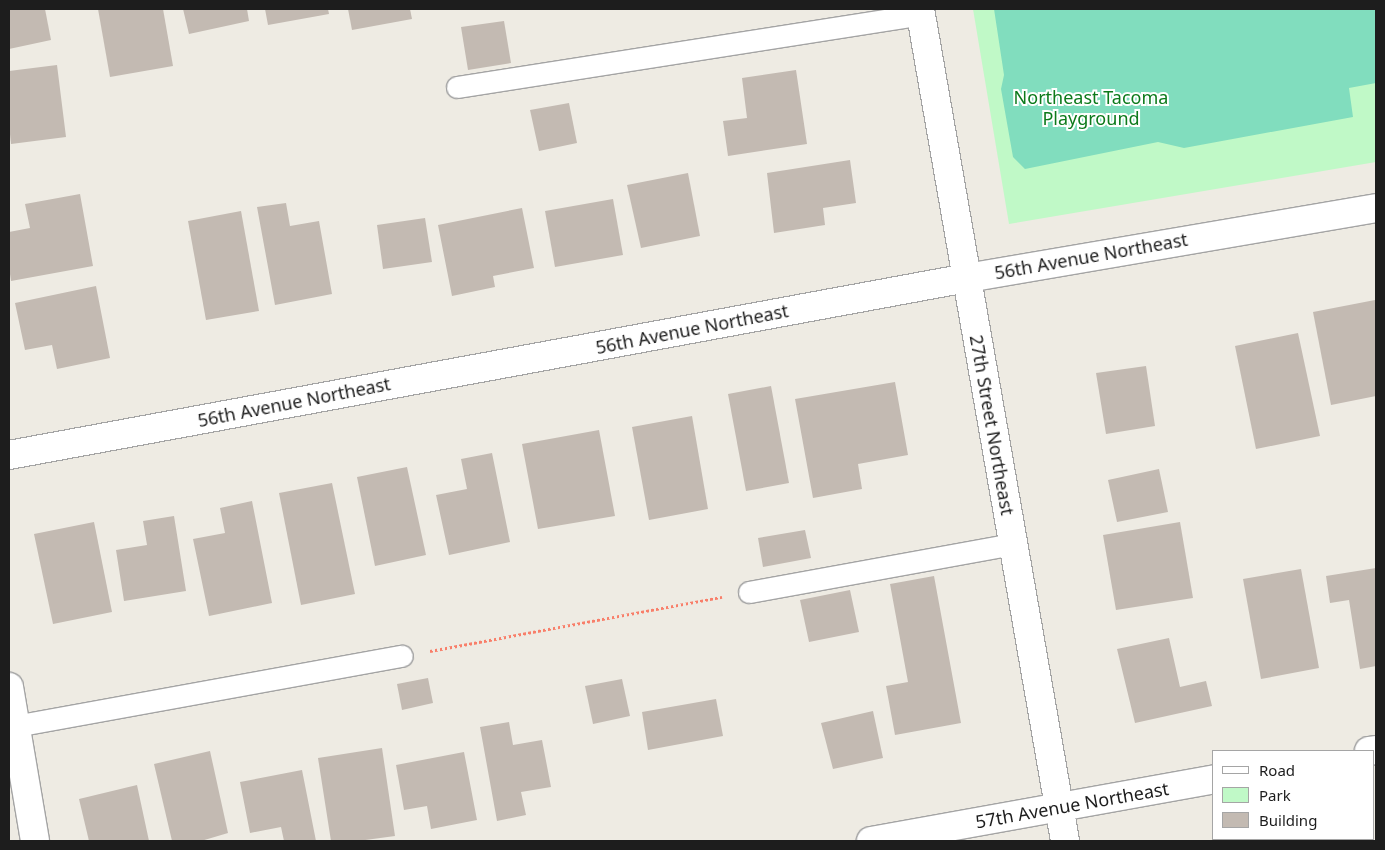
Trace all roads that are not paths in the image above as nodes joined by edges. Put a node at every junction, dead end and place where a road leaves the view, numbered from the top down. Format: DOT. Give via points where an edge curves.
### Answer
graph roads {
  1 [pos="920,12"];
  2 [pos="457,87"];
  3 [pos="1376,208"];
  4 [pos="967,278"];
  5 [pos="9,455"];
  6 [pos="1013,544"];
  7 [pos="749,592"];
  8 [pos="402,656"];
  9 [pos="9,687"];
  10 [pos="15,726"];
  11 [pos="1212,779"];
  12 [pos="1059,807"];
  13 [pos="35,841"];
  14 [pos="871,841"];
  15 [pos="1065,841"];
  1 -- 2 [label="lane"];
  1 -- 4 [label="street, 27th Street Northeast"];
  3 -- 4 [label="street, 56th Avenue Northeast"];
  4 -- 5 [label="street, 56th Avenue Northeast"];
  4 -- 6 [label="street, 27th Street Northeast"];
  6 -- 7 [label="lane"];
  6 -- 12 [label="street, 27th Street Northeast"];
  8 -- 10 [label="lane"];
  9 -- 10 [label="street"];
  10 -- 13 [label="street"];
  11 -- 12 [label="street, 57th Avenue Northeast"];
  12 -- 14 [label="street, 57th Avenue Northeast"];
  12 -- 15 [label="street, 27th Street Northeast"];
}
